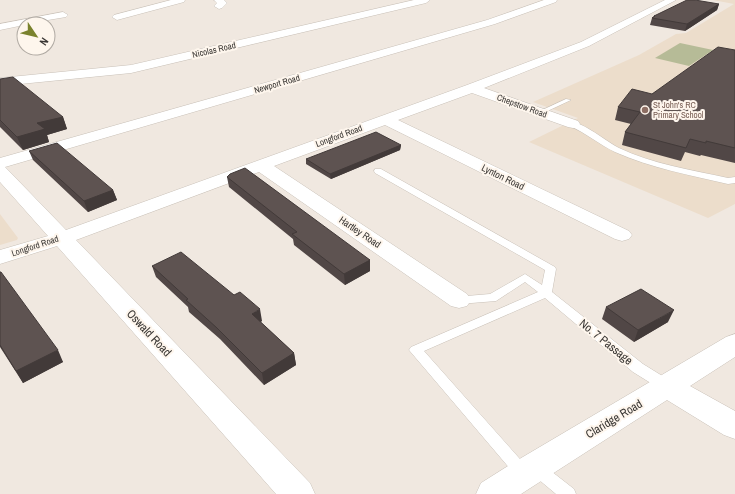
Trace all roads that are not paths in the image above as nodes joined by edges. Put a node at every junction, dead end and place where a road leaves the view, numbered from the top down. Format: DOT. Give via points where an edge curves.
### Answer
graph roads {
  1 [pos="181,0"];
  2 [pos="426,0"];
  3 [pos="553,0"];
  4 [pos="672,0"];
  5 [pos="63,15"];
  6 [pos="117,17"];
  7 [pos="0,27"];
  8 [pos="0,82"];
  9 [pos="472,88"];
  10 [pos="568,100"];
  11 [pos="539,113"];
  12 [pos="384,119"];
  13 [pos="573,124"];
  14 [pos="0,164"];
  15 [pos="260,165"];
  16 [pos="378,171"];
  17 [pos="0,172"];
  18 [pos="735,180"];
  19 [pos="622,235"];
  20 [pos="62,238"];
  21 [pos="0,257"];
  22 [pos="546,293"];
  23 [pos="459,300"];
  24 [pos="735,344"];
  25 [pos="668,387"];
  26 [pos="735,426"];
  27 [pos="529,470"];
  28 [pos="298,494"];
  29 [pos="493,494"];
  30 [pos="568,494"];
  1 -- 6 [label="street"];
  2 -- 8 [label="street, Nicolas Road" via="131,69"];
  3 -- 14 [label="street, Newport Road" via="491,22"];
  4 -- 9 [label="street, Longford Road" via="585,44"];
  5 -- 7 [label="street"];
  9 -- 11 [label="street, Chepstow Road"];
  9 -- 12 [label="street, Longford Road"];
  10 -- 11 [label="lane"];
  11 -- 13 [label="street, Chepstow Road"];
  12 -- 15 [label="street, Longford Road"];
  12 -- 19 [label="street, Lynton Road"];
  13 -- 18 [label="lane" via="624,153 728,181"];
  15 -- 20 [label="street, Longford Road"];
  15 -- 23 [label="street, Hartley Road"];
  16 -- 22 [label="lane" via="551,269"];
  17 -- 20 [label="street, Oswald Road"];
  20 -- 21 [label="street, Longford Road"];
  20 -- 28 [label="street, Oswald Road"];
  22 -- 23 [label="lane, No. 7 Passage" via="525,277 492,298"];
  22 -- 25 [label="lane, No. 7 Passage" via="638,368"];
  22 -- 27 [label="lane" via="415,350"];
  24 -- 25 [label="street, Claridge Road"];
  25 -- 26 [label="street"];
  25 -- 27 [label="street, Claridge Road"];
  27 -- 29 [label="street, Claridge Road"];
  27 -- 30 [label="lane"];
}
